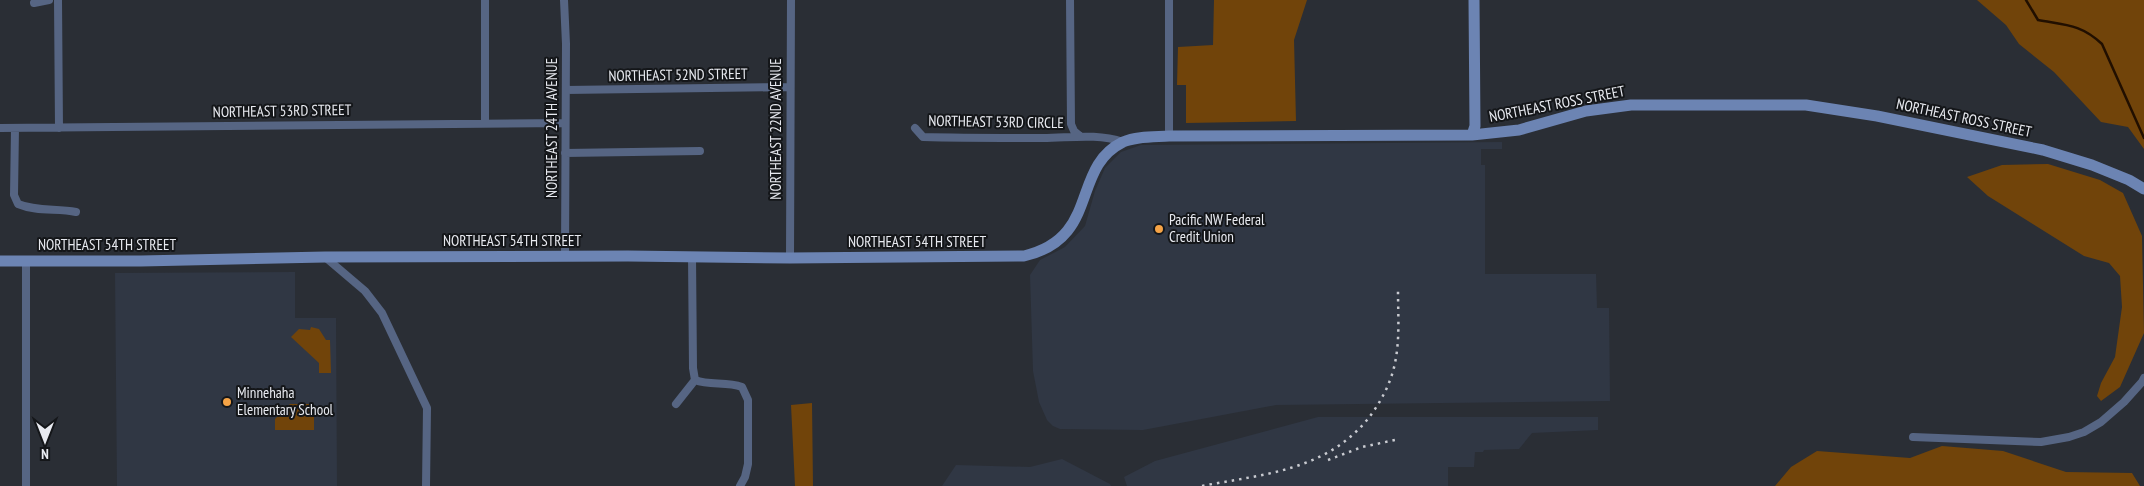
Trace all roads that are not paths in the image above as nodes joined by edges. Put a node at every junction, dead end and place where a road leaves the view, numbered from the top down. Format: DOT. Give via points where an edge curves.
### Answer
graph roads {
  1 [pos="49,0"];
  2 [pos="58,0"];
  3 [pos="485,0"];
  4 [pos="564,0"];
  5 [pos="790,0"];
  6 [pos="1070,0"];
  7 [pos="1169,0"];
  8 [pos="1474,0"];
  9 [pos="34,2"];
  10 [pos="790,87"];
  11 [pos="566,90"];
  12 [pos="484,123"];
  13 [pos="565,123"];
  14 [pos="0,128"];
  15 [pos="15,128"];
  16 [pos="59,128"];
  17 [pos="915,128"];
  18 [pos="1472,134"];
  19 [pos="1080,136"];
  20 [pos="1170,136"];
  21 [pos="1123,142"];
  22 [pos="700,151"];
  23 [pos="565,153"];
  24 [pos="2144,189"];
  25 [pos="76,212"];
  26 [pos="565,256"];
  27 [pos="692,256"];
  28 [pos="1024,256"];
  29 [pos="325,257"];
  30 [pos="790,258"];
  31 [pos="0,261"];
  32 [pos="26,261"];
  33 [pos="2144,378"];
  34 [pos="695,380"];
  35 [pos="676,404"];
  36 [pos="1913,437"];
  37 [pos="26,486"];
  38 [pos="426,486"];
  39 [pos="740,486"];
  1 -- 9 [label="street"];
  2 -- 16 [label="street"];
  3 -- 12 [label="street"];
  4 -- 11 [label="street, NORTHEAST 24TH AVENUE"];
  5 -- 10 [label="street, NORTHEAST 22ND AVENUE"];
  6 -- 19 [label="street" via="1071,124"];
  7 -- 20 [label="street"];
  8 -- 18 [label="street" via="1475,126"];
  10 -- 11 [label="street, NORTHEAST 52ND STREET"];
  10 -- 30 [label="street, NORTHEAST 22ND AVENUE"];
  11 -- 13 [label="street, NORTHEAST 24TH AVENUE"];
  12 -- 13 [label="street, NORTHEAST 53RD STREET"];
  12 -- 16 [label="street, NORTHEAST 53RD STREET"];
  13 -- 23 [label="street, NORTHEAST 24TH AVENUE"];
  14 -- 15 [label="street, NORTHEAST 53RD STREET"];
  15 -- 16 [label="street, NORTHEAST 53RD STREET"];
  15 -- 25 [label="street" via="14,195 18,204 30,210"];
  17 -- 19 [label="street, NORTHEAST 53RD CIRCLE" via="923,137"];
  18 -- 20 [label="street, NORTHEAST ROSS STREET"];
  18 -- 24 [label="street, NORTHEAST ROSS STREET" via="1519,130 1586,111 1631,105 1806,105 1878,116 2043,150 2092,165"];
  19 -- 21 [label="street, NORTHEAST 53RD CIRCLE"];
  20 -- 21 [label="street, NORTHEAST ROSS STREET"];
  21 -- 28 [label="street, NORTHEAST ROSS STREET" via="1099,163 1081,210 1069,229 1044,250"];
  22 -- 23 [label="street"];
  23 -- 26 [label="street, NORTHEAST 24TH AVENUE"];
  26 -- 27 [label="street, NORTHEAST 54TH STREET"];
  26 -- 29 [label="street, NORTHEAST 54TH STREET"];
  27 -- 30 [label="street, NORTHEAST 54TH STREET"];
  27 -- 34 [label="street"];
  28 -- 30 [label="street, NORTHEAST 54TH STREET"];
  29 -- 32 [label="street, NORTHEAST 54TH STREET"];
  29 -- 38 [label="street" via="365,291 382,313 427,408"];
  31 -- 32 [label="street, NORTHEAST 54TH STREET"];
  32 -- 37 [label="street"];
  33 -- 36 [label="street" via="2113,413 2076,434 2041,442"];
  34 -- 35 [label="street"];
  34 -- 39 [label="street" via="732,383 742,387 747,395 748,464 746,478"];
}
